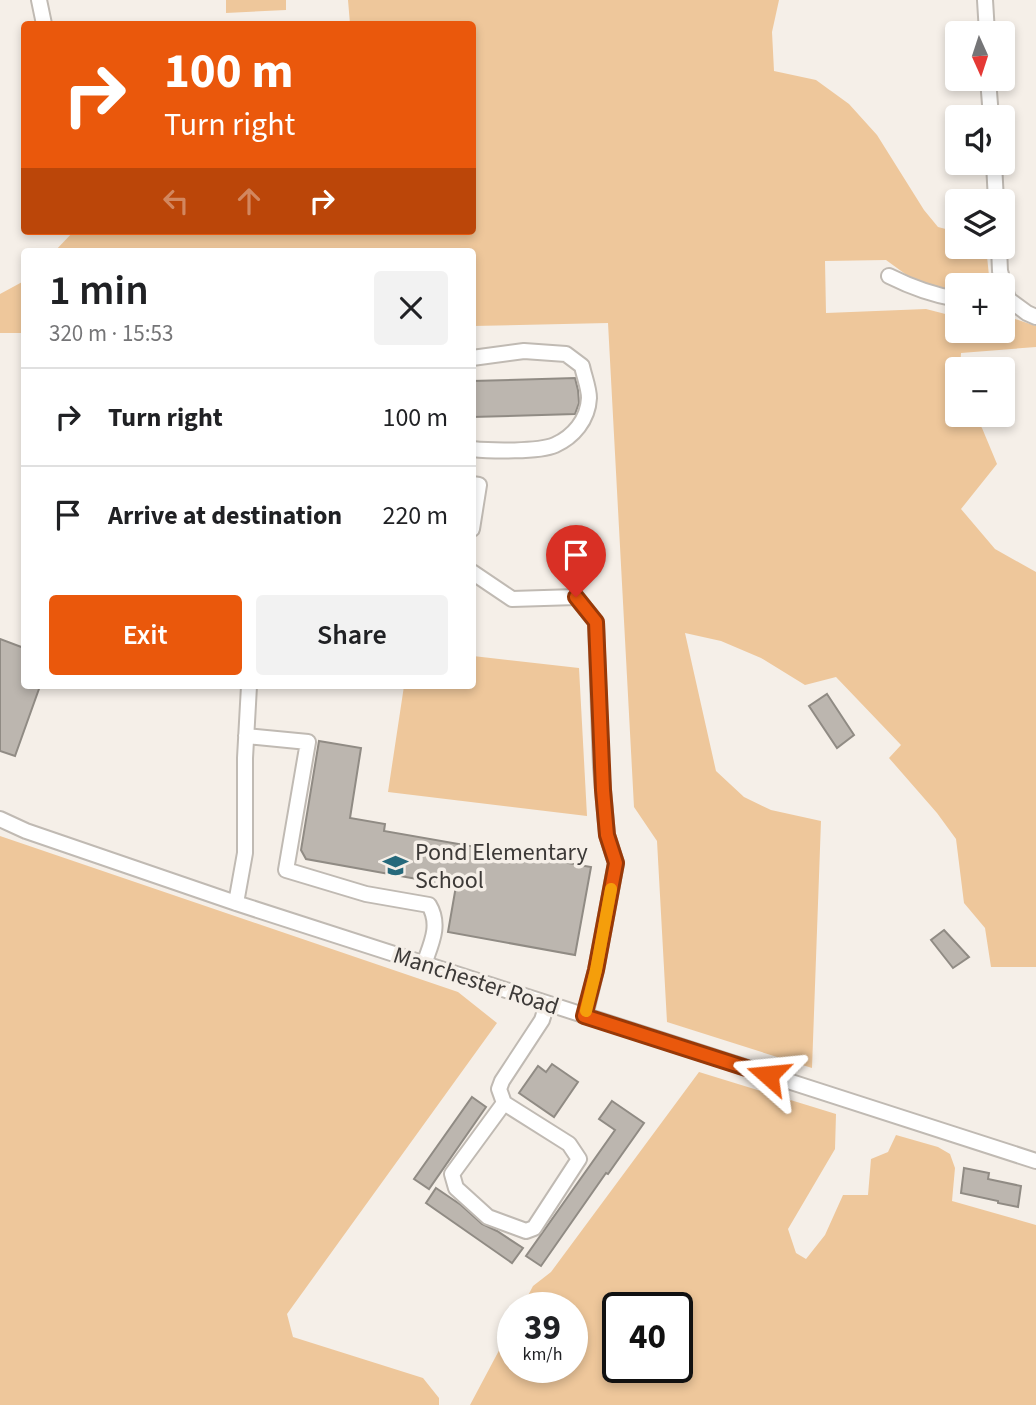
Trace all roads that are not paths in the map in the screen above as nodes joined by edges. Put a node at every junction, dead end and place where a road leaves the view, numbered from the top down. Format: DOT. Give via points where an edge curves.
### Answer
graph roads {
  1 [pos="39,0"];
  2 [pos="985,0"];
  3 [pos="43,21"];
  4 [pos="986,21"];
  5 [pos="889,276"];
  6 [pos="945,297"];
  7 [pos="1015,306"];
  8 [pos="1036,317"];
  9 [pos="476,357"];
  10 [pos="476,449"];
  11 [pos="476,485"];
  12 [pos="476,504"];
  13 [pos="476,575"];
  14 [pos="248,689"];
  15 [pos="246,736"];
  16 [pos="0,818"];
  17 [pos="236,903"];
  18 [pos="424,964"];
  19 [pos="547,1004"];
  20 [pos="584,1016"];
  21 [pos="504,1103"];
  22 [pos="1036,1161"];
  1 -- 3 [label="street"];
  2 -- 4 [label="street"];
  5 -- 6 [label="street"];
  7 -- 8 [label="street"];
  9 -- 10 [label="street" via="524,351 566,354 582,366 589,397 576,432 553,446"];
  11 -- 12 [label="street"];
  13 -- 20 [label="street" via="513,599 576,597 596,622 602,780 607,835 616,863"];
  14 -- 15 [label="street"];
  15 -- 17 [label="street" via="245,853"];
  15 -- 18 [label="street" via="308,742 286,870 366,894 429,905 436,923"];
  16 -- 17 [label="street, Manchester Road"];
  17 -- 18 [label="street, Manchester Road"];
  18 -- 19 [label="street, Manchester Road"];
  19 -- 20 [label="street, Manchester Road"];
  19 -- 21 [label="street" via="542,1020 502,1081 499,1089"];
  20 -- 22 [label="street, Manchester Road"];
  21 -- 21 [label="street" via="569,1144 579,1159 534,1228 526,1231 488,1217 456,1188 452,1174"];
}
